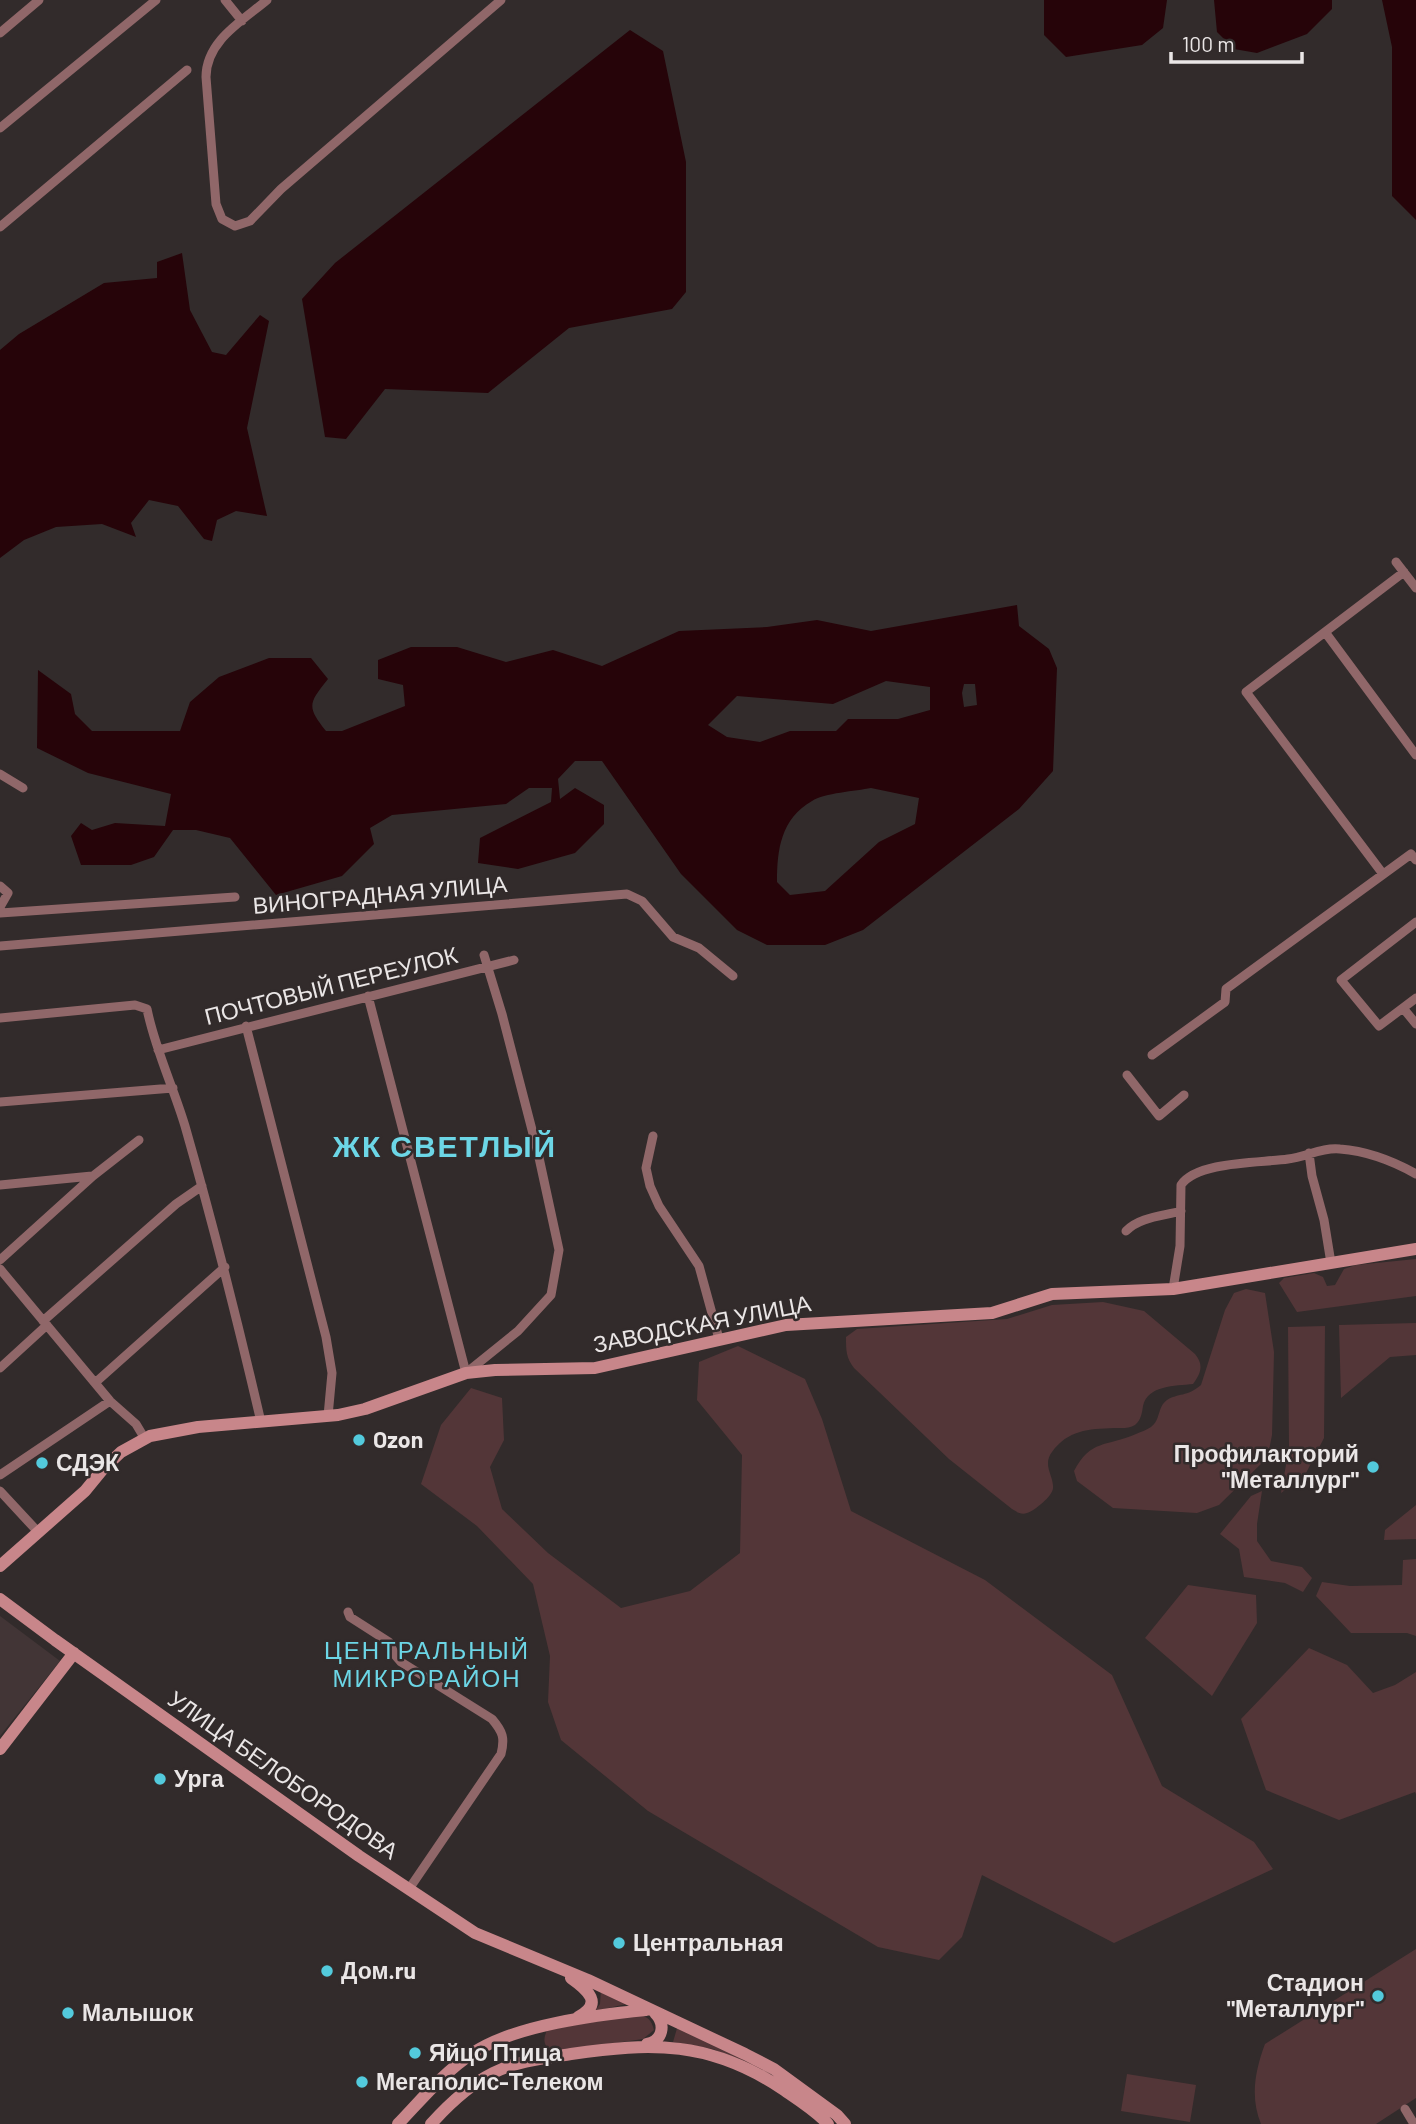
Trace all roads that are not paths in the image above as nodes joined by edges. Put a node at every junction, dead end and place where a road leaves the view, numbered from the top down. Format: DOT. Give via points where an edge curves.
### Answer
graph roads {
  1 [pos="39,0"];
  2 [pos="156,0"];
  3 [pos="225,0"];
  4 [pos="267,0"];
  5 [pos="501,0"];
  6 [pos="242,21"];
  7 [pos="0,33"];
  8 [pos="187,70"];
  9 [pos="0,128"];
  10 [pos="0,227"];
  11 [pos="1396,562"];
  12 [pos="1404,572"];
  13 [pos="1416,588"];
  14 [pos="1325,632"];
  15 [pos="1416,755"];
  16 [pos="0,774"];
  17 [pos="23,788"];
  18 [pos="1414,857"];
  19 [pos="1383,874"];
  20 [pos="4,889"];
  21 [pos="235,897"];
  22 [pos="0,907"];
  23 [pos="0,913"];
  24 [pos="1416,922"];
  25 [pos="0,946"];
  26 [pos="484,955"];
  27 [pos="514,960"];
  28 [pos="487,967"];
  29 [pos="733,976"];
  30 [pos="368,996"];
  31 [pos="1416,998"];
  32 [pos="1403,1008"];
  33 [pos="0,1018"];
  34 [pos="1416,1024"];
  35 [pos="246,1026"];
  36 [pos="158,1050"];
  37 [pos="1152,1055"];
  38 [pos="1127,1075"];
  39 [pos="173,1088"];
  40 [pos="1184,1095"];
  41 [pos="0,1102"];
  42 [pos="653,1136"];
  43 [pos="139,1140"];
  44 [pos="1309,1153"];
  45 [pos="1416,1174"];
  46 [pos="93,1176"];
  47 [pos="0,1185"];
  48 [pos="202,1185"];
  49 [pos="1181,1212"];
  50 [pos="1126,1231"];
  51 [pos="1416,1250"];
  52 [pos="0,1260"];
  53 [pos="1331,1263"];
  54 [pos="225,1267"];
  55 [pos="0,1269"];
  56 [pos="1173,1289"];
  57 [pos="45,1323"];
  58 [pos="719,1339"];
  59 [pos="0,1368"];
  60 [pos="466,1373"];
  61 [pos="96,1382"];
  62 [pos="110,1401"];
  63 [pos="328,1416"];
  64 [pos="261,1422"];
  65 [pos="145,1439"];
  66 [pos="0,1475"];
  67 [pos="0,1491"];
  68 [pos="39,1533"];
  69 [pos="0,1566"];
  70 [pos="0,1599"];
  71 [pos="348,1612"];
  72 [pos="74,1653"];
  73 [pos="0,1749"];
  74 [pos="409,1889"];
  75 [pos="554,1966"];
  76 [pos="651,2011"];
  77 [pos="554,2025"];
  78 [pos="633,2047"];
  79 [pos="1405,2109"];
  80 [pos="398,2124"];
  81 [pos="431,2124"];
  82 [pos="828,2124"];
  83 [pos="845,2124"];
  84 [pos="1413,2124"];
  1 -- 7 [label="street"];
  2 -- 9 [label="street"];
  3 -- 6 [label="street"];
  4 -- 6 [label="street"];
  5 -- 6 [label="street" via="281,188 250,221 235,226 218,213 206,68 211,52"];
  8 -- 10 [label="street"];
  11 -- 12 [label="street"];
  12 -- 13 [label="street"];
  12 -- 14 [label="street"];
  14 -- 15 [label="street"];
  14 -- 19 [label="street" via="1247,692"];
  16 -- 17 [label="street"];
  18 -- 19 [label="street"];
  19 -- 37 [label="street" via="1226,989 1225,1002"];
  20 -- 22 [label="street"];
  21 -- 23 [label="street"];
  24 -- 32 [label="street" via="1341,980 1378,1026"];
  25 -- 29 [label="street, ВИНОГРАДНАЯ УЛИЦА" via="628,894 642,901 673,937 699,948"];
  26 -- 28 [label="street"];
  27 -- 28 [label="street, ПОЧТОВЫЙ ПЕРЕУЛОК"];
  28 -- 30 [label="street, ПОЧТОВЫЙ ПЕРЕУЛОК"];
  28 -- 60 [label="street" via="559,1244 551,1295 518,1331"];
  30 -- 35 [label="street, ПОЧТОВЫЙ ПЕРЕУЛОК"];
  30 -- 60 [label="street"];
  31 -- 32 [label="street"];
  32 -- 34 [label="street"];
  33 -- 36 [label="street" via="142,1006 147,1009"];
  35 -- 36 [label="street, ПОЧТОВЫЙ ПЕРЕУЛОК"];
  35 -- 63 [label="street" via="326,1337 332,1373"];
  36 -- 39 [label="street"];
  38 -- 40 [label="street" via="1159,1116"];
  39 -- 41 [label="street"];
  39 -- 48 [label="street"];
  42 -- 58 [label="street" via="646,1168 650,1186 699,1266"];
  43 -- 46 [label="street"];
  44 -- 45 [label="street" via="1353,1150"];
  44 -- 49 [label="street" via="1190,1176 1181,1185"];
  44 -- 53 [label="street"];
  46 -- 47 [label="street"];
  46 -- 52 [label="street"];
  48 -- 54 [label="street"];
  48 -- 57 [label="street"];
  49 -- 50 [label="street" via="1143,1220"];
  49 -- 56 [label="street"];
  51 -- 53 [label="street, ЗАВОДСКАЯ УЛИЦА"];
  53 -- 56 [label="street, ЗАВОДСКАЯ УЛИЦА"];
  54 -- 61 [label="street"];
  54 -- 64 [label="street"];
  55 -- 57 [label="street"];
  56 -- 58 [label="street, ЗАВОДСКАЯ УЛИЦА" via="1060,1293 992,1313 812,1322"];
  57 -- 59 [label="street"];
  57 -- 61 [label="street"];
  58 -- 60 [label="street, ЗАВОДСКАЯ УЛИЦА" via="595,1368"];
  60 -- 63 [label="street, ЗАВОДСКАЯ УЛИЦА" via="365,1409"];
  61 -- 62 [label="street"];
  62 -- 65 [label="street" via="136,1424"];
  62 -- 66 [label="street"];
  63 -- 64 [label="street, ЗАВОДСКАЯ УЛИЦА"];
  64 -- 65 [label="street, ЗАВОДСКАЯ УЛИЦА" via="198,1427"];
  65 -- 68 [label="street, ЗАВОДСКАЯ УЛИЦА" via="121,1452"];
  67 -- 68 [label="street"];
  68 -- 69 [label="street, ЗАВОДСКАЯ УЛИЦА"];
  70 -- 72 [label="street, УЛИЦА БЕЛОБОРОДОВА"];
  71 -- 74 [label="street" via="388,1642 398,1660 492,1719 504,1740 501,1754"];
  72 -- 73 [label="street"];
  72 -- 74 [label="street, УЛИЦА БЕЛОБОРОДОВА"];
  74 -- 75 [label="street, УЛИЦА БЕЛОБОРОДОВА" via="475,1933"];
  75 -- 76 [label="street, УЛИЦА БЕЛОБОРОДОВА"];
  75 -- 77 [label="street, УЛИЦА БЕЛОБОРОДОВА" via="592,1997 587,2013"];
  76 -- 77 [label="street" via="611,2013"];
  76 -- 78 [label="street" via="661,2025 659,2039"];
  76 -- 83 [label="street, УЛИЦА БЕЛОБОРОДОВА" via="774,2069"];
  77 -- 80 [label="street" via="494,2041 474,2052 435,2084"];
  78 -- 81 [label="street" via="515,2064 493,2073 449,2104"];
  78 -- 82 [label="street" via="712,2054 767,2079"];
  79 -- 84 [label="street"];
}
